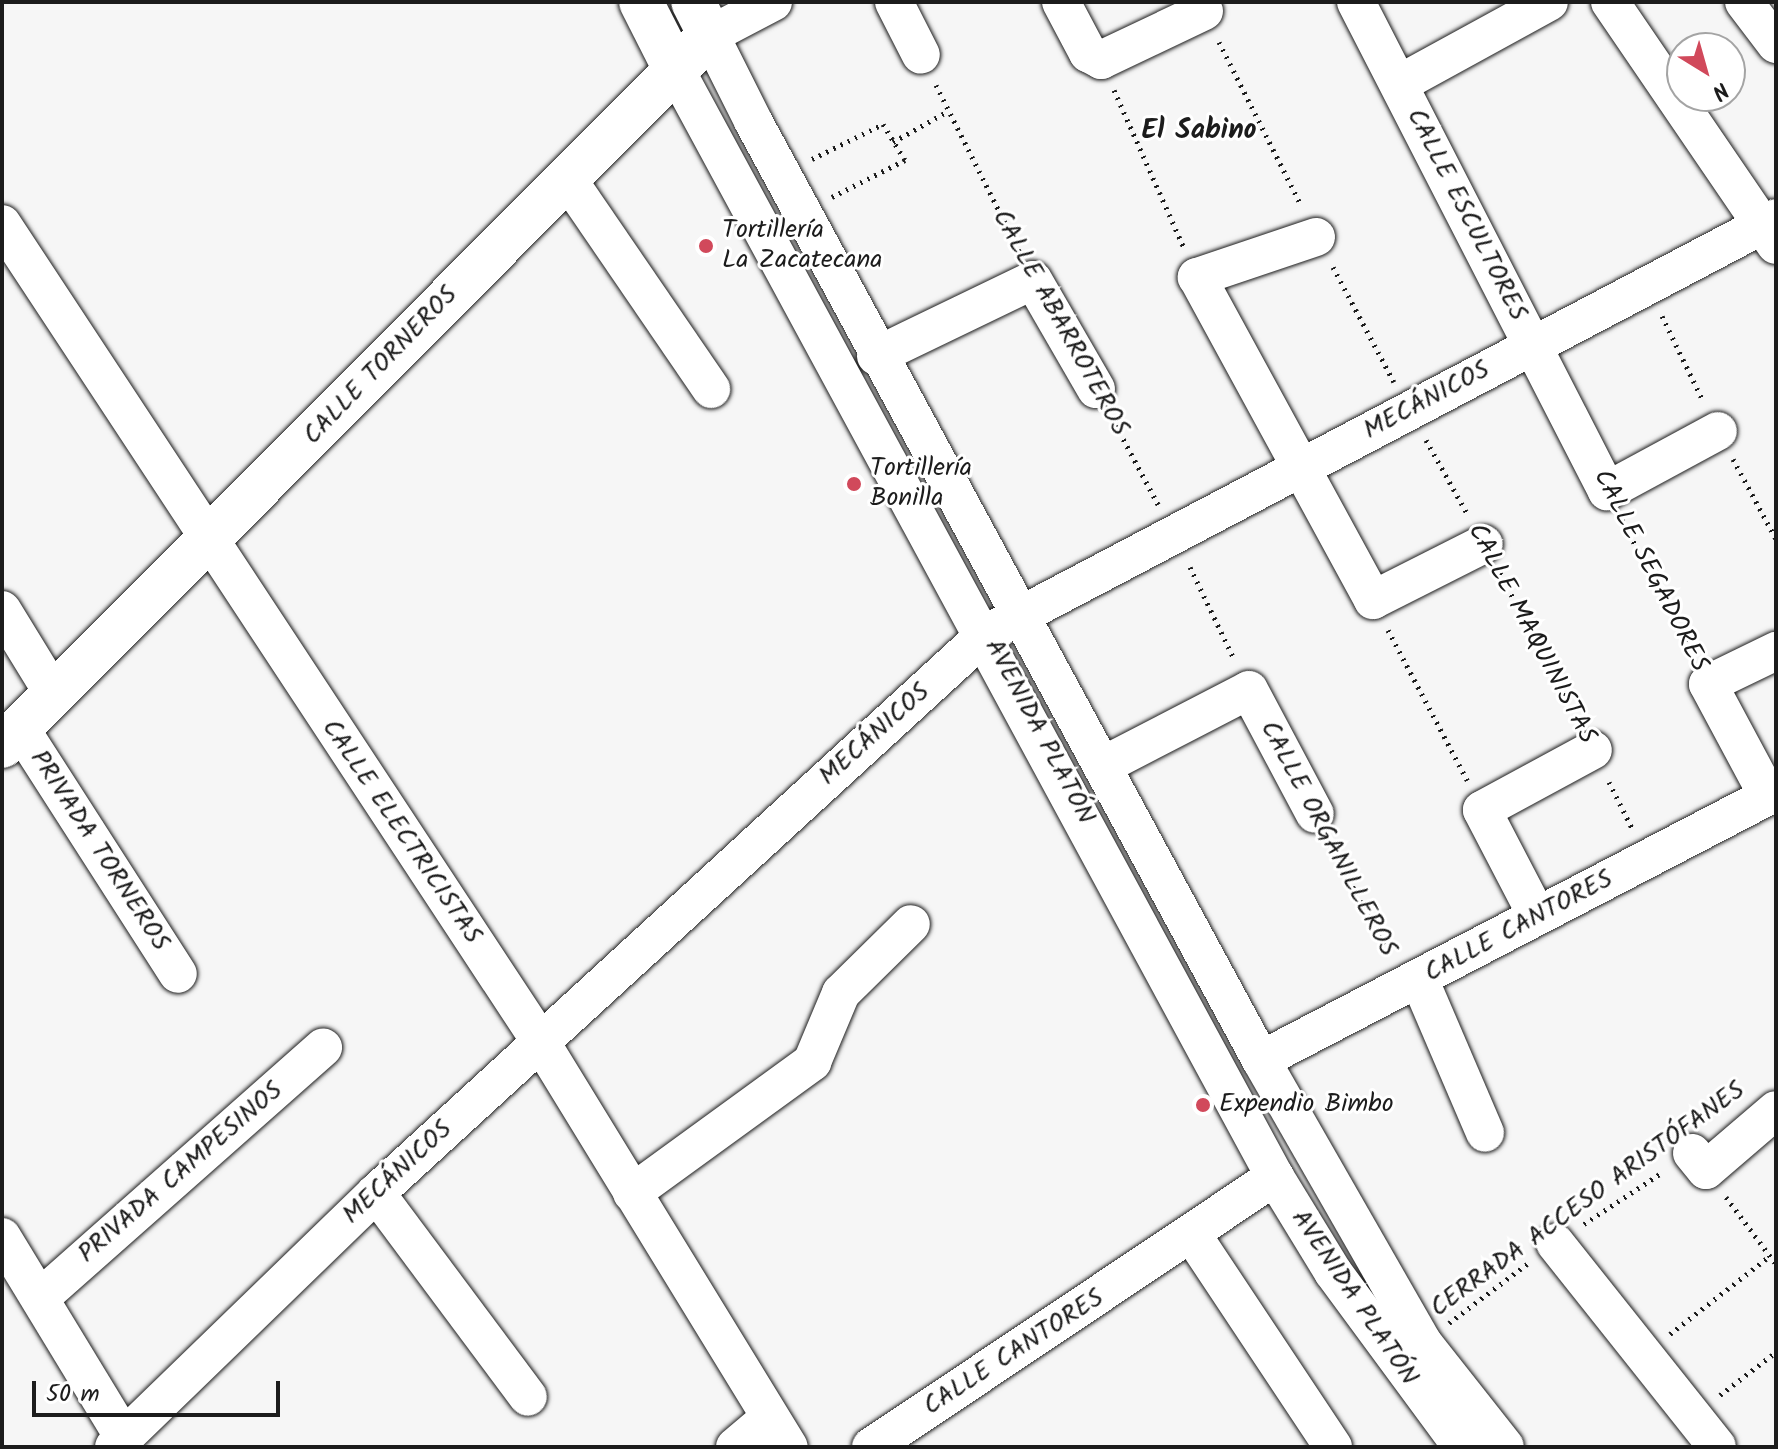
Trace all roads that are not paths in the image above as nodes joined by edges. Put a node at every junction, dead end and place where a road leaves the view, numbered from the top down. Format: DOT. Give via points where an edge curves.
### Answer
graph roads {
  1 [pos="641,2"];
  2 [pos="773,2"];
  3 [pos="894,2"];
  4 [pos="1061,2"];
  5 [pos="1356,2"];
  6 [pos="1549,2"];
  7 [pos="1610,2"];
  8 [pos="1744,2"];
  9 [pos="1204,11"];
  10 [pos="702,18"];
  11 [pos="1776,44"];
  12 [pos="921,55"];
  13 [pos="674,67"];
  14 [pos="1399,84"];
  15 [pos="566,177"];
  16 [pos="2,224"];
  17 [pos="1772,229"];
  18 [pos="1316,237"];
  19 [pos="1533,346"];
  20 [pos="876,356"];
  21 [pos="711,389"];
  22 [pos="1096,389"];
  23 [pos="1718,431"];
  24 [pos="1302,467"];
  25 [pos="207,544"];
  26 [pos="1484,544"];
  27 [pos="2,610"];
  28 [pos="1019,614"];
  29 [pos="987,633"];
  30 [pos="1776,651"];
  31 [pos="54,695"];
  32 [pos="11,737"];
  33 [pos="1593,750"];
  34 [pos="1104,765"];
  35 [pos="1772,794"];
  36 [pos="1315,814"];
  37 [pos="1535,912"];
  38 [pos="911,924"];
  39 [pos="178,974"];
  40 [pos="1413,985"];
  41 [pos="540,1041"];
  42 [pos="323,1048"];
  43 [pos="1261,1060"];
  44 [pos="1776,1110"];
  45 [pos="1485,1133"];
  46 [pos="1699,1162"];
  47 [pos="1275,1177"];
  48 [pos="376,1193"];
  49 [pos="632,1193"];
  50 [pos="1193,1236"];
  51 [pos="2,1237"];
  52 [pos="1568,1256"];
  53 [pos="40,1298"];
  54 [pos="528,1397"];
  55 [pos="778,1433"];
  56 [pos="119,1443"];
  57 [pos="735,1447"];
  58 [pos="871,1447"];
  59 [pos="1333,1447"];
  60 [pos="1462,1447"];
  61 [pos="1505,1447"];
  62 [pos="1717,1447"];
  1 -- 13 [label="street, AVENIDA PLATÓN"];
  2 -- 10 [label="street, CALLE TORNEROS"];
  3 -- 12 [label="street"];
  4 -- 9 [label="street" via="1088,53 1101,60"];
  5 -- 14 [label="street, CALLE ESCULTORES"];
  6 -- 14 [label="street, CALLE ESCULTORES"];
  7 -- 17 [label="street"];
  8 -- 11 [label="street"];
  10 -- 13 [label="street, CALLE TORNEROS"];
  10 -- 20 [label="street, AVENIDA PLATÓN"];
  13 -- 15 [label="street, CALLE TORNEROS"];
  13 -- 29 [label="street, AVENIDA PLATÓN"];
  14 -- 19 [label="street, CALLE ESCULTORES"];
  15 -- 21 [label="street"];
  15 -- 25 [label="street, CALLE TORNEROS"];
  16 -- 25 [label="street, CALLE ELECTRICISTAS"];
  17 -- 19 [label="street, MECÁNICOS"];
  18 -- 24 [label="street" via="1197,277"];
  19 -- 23 [label="street, CALLE SEGADORES" via="1607,491"];
  19 -- 24 [label="street, MECÁNICOS"];
  20 -- 22 [label="street, CALLE ABARROTEROS" via="1033,280"];
  20 -- 28 [label="street, AVENIDA PLATÓN"];
  24 -- 26 [label="street" via="1373,600"];
  24 -- 28 [label="street, MECÁNICOS"];
  25 -- 31 [label="street, CALLE TORNEROS"];
  25 -- 41 [label="street, CALLE ELECTRICISTAS"];
  27 -- 31 [label="street"];
  28 -- 29 [label="street, MECÁNICOS"];
  28 -- 34 [label="street, AVENIDA PLATÓN"];
  29 -- 41 [label="street, MECÁNICOS"];
  29 -- 47 [label="street, AVENIDA PLATÓN"];
  30 -- 35 [label="street, CALLE SEGADORES" via="1708,684"];
  31 -- 32 [label="street, CALLE TORNEROS"];
  32 -- 39 [label="street, PRIVADA TORNEROS"];
  33 -- 37 [label="street" via="1482,810"];
  34 -- 36 [label="street, CALLE ORGANILLEROS" via="1249,690"];
  34 -- 43 [label="street, AVENIDA PLATÓN"];
  35 -- 37 [label="street, CALLE CANTORES"];
  37 -- 40 [label="street, CALLE CANTORES"];
  38 -- 49 [label="street" via="841,993 812,1062"];
  40 -- 43 [label="street, CALLE CANTORES"];
  40 -- 45 [label="street"];
  41 -- 48 [label="street, MECÁNICOS"];
  41 -- 49 [label="street, CALLE ELECTRICISTAS"];
  42 -- 53 [label="street, PRIVADA CAMPESINOS"];
  43 -- 61 [label="street, AVENIDA PLATÓN" via="1423,1343"];
  44 -- 46 [label="street"];
  47 -- 50 [label="street, CALLE CANTORES"];
  47 -- 60 [label="street, AVENIDA PLATÓN" via="1333,1272"];
  48 -- 54 [label="street"];
  48 -- 56 [label="street, MECÁNICOS"];
  49 -- 55 [label="street, CALLE ELECTRICISTAS"];
  50 -- 58 [label="street, CALLE CANTORES"];
  50 -- 59 [label="street"];
  51 -- 53 [label="street"];
  52 -- 62 [label="street"];
  53 -- 56 [label="street"];
  55 -- 57 [label="street"];
}
